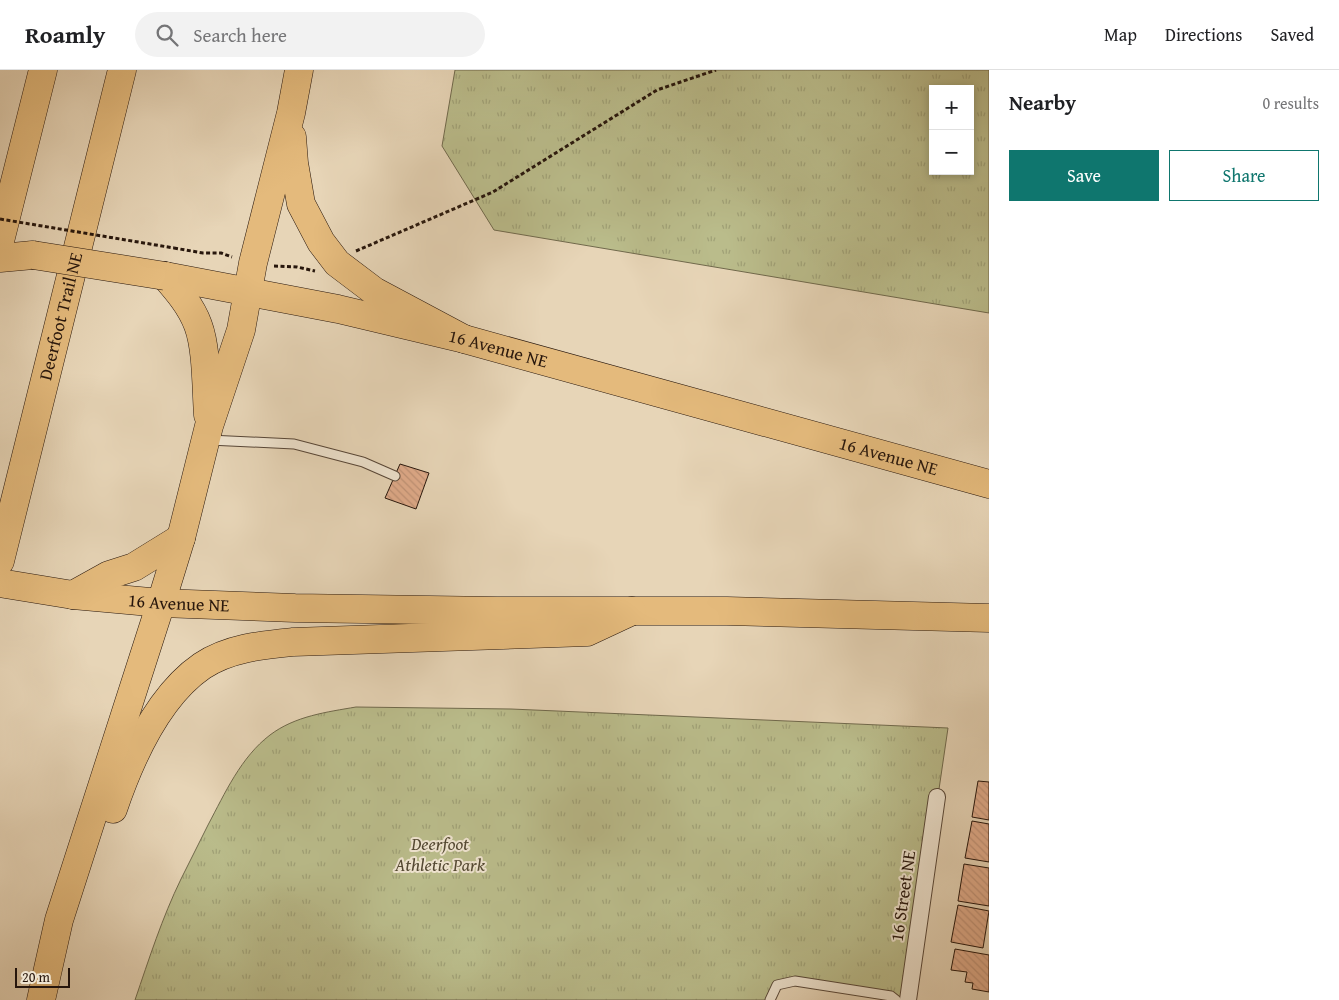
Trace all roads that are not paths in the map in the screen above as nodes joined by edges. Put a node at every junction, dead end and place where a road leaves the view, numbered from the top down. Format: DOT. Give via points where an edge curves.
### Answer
graph roads {
  1 [pos="43,70"];
  2 [pos="122,70"];
  3 [pos="299,70"];
  4 [pos="291,113"];
  5 [pos="0,241"];
  6 [pos="0,248"];
  7 [pos="33,255"];
  8 [pos="0,258"];
  9 [pos="166,276"];
  10 [pos="248,292"];
  11 [pos="464,339"];
  12 [pos="208,433"];
  13 [pos="395,476"];
  14 [pos="989,484"];
  15 [pos="181,538"];
  16 [pos="0,561"];
  17 [pos="0,583"];
  18 [pos="74,595"];
  19 [pos="161,604"];
  20 [pos="632,611"];
  21 [pos="989,618"];
  22 [pos="937,797"];
  23 [pos="41,1000"];
  24 [pos="48,1000"];
  25 [pos="770,1000"];
  26 [pos="896,1000"];
  27 [pos="908,1000"];
  1 -- 5 [label="highway"];
  2 -- 16 [label="highway, Deerfoot Trail NE"];
  3 -- 4 [label="highway"];
  4 -- 10 [label="highway"];
  4 -- 11 [label="highway" via="294,163 302,204 321,242 337,263 374,292"];
  6 -- 7 [label="highway, 16 Avenue NE"];
  7 -- 8 [label="highway"];
  7 -- 9 [label="highway, 16 Avenue NE, bridge"];
  9 -- 10 [label="highway, 16 Avenue NE"];
  9 -- 12 [label="highway" via="184,298 202,339"];
  10 -- 11 [label="highway, 16 Avenue NE" via="338,309"];
  10 -- 12 [label="highway" via="241,330"];
  11 -- 14 [label="highway, 16 Avenue NE"];
  12 -- 13 [label="lane" via="294,444 363,462"];
  12 -- 15 [label="highway"];
  15 -- 18 [label="highway" via="134,567"];
  15 -- 19 [label="highway"];
  17 -- 18 [label="highway, 16 Avenue NE"];
  18 -- 19 [label="highway, 16 Avenue NE"];
  19 -- 20 [label="highway, 16 Avenue NE"];
  19 -- 23 [label="highway" via="59,920"];
  20 -- 21 [label="highway, 16 Avenue NE"];
  20 -- 24 [label="highway" via="587,632 293,642 258,646 202,666 175,690 136,752 117,797"];
  22 -- 27 [label="street, 16 Street NE"];
  25 -- 26 [label="lane" via="777,985 795,981 891,996"];
}
